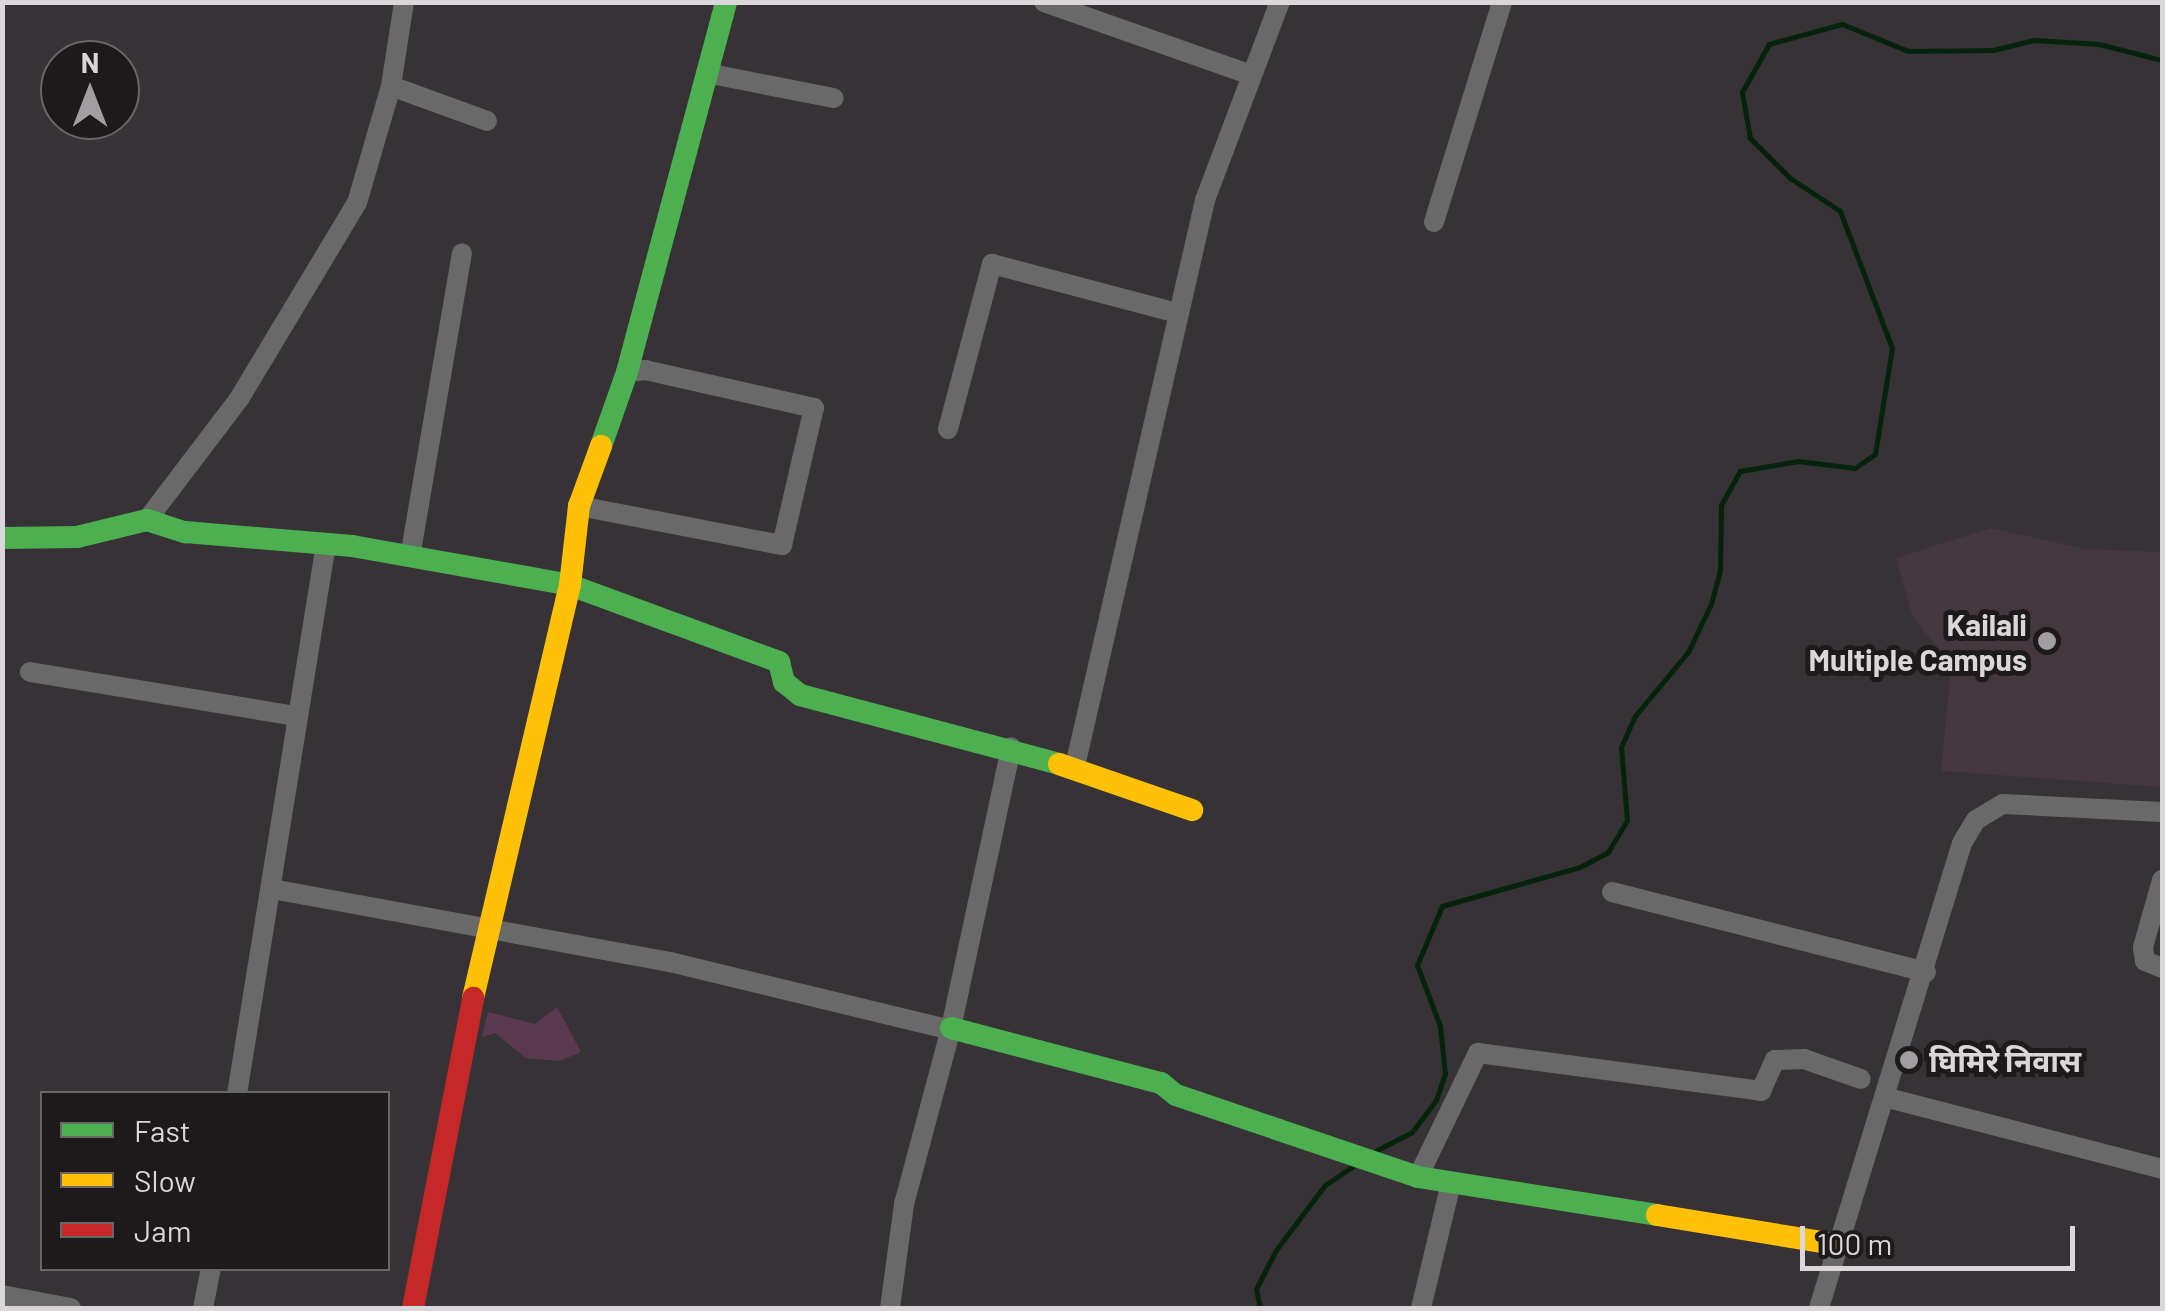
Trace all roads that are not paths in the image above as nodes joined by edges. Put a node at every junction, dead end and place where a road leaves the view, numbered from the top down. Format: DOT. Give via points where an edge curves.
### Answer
graph roads {
  1 [pos="404,2"];
  2 [pos="726,2"];
  3 [pos="1044,2"];
  4 [pos="1280,2"];
  5 [pos="1502,2"];
  6 [pos="706,73"];
  7 [pos="1251,75"];
  8 [pos="391,86"];
  9 [pos="834,98"];
  10 [pos="488,121"];
  11 [pos="1434,222"];
  12 [pos="462,253"];
  13 [pos="1178,313"];
  14 [pos="627,372"];
  15 [pos="948,429"];
  16 [pos="579,506"];
  17 [pos="147,520"];
  18 [pos="2,538"];
  19 [pos="326,544"];
  20 [pos="410,556"];
  21 [pos="570,585"];
  22 [pos="30,672"];
  23 [pos="297,716"];
  24 [pos="1011,747"];
  25 [pos="1075,766"];
  26 [pos="1192,810"];
  27 [pos="2162,812"];
  28 [pos="2162,880"];
  29 [pos="272,890"];
  30 [pos="1612,892"];
  31 [pos="485,932"];
  32 [pos="2162,968"];
  33 [pos="1926,972"];
  34 [pos="949,1028"];
  35 [pos="1861,1079"];
  36 [pos="238,1091"];
  37 [pos="1888,1098"];
  38 [pos="2162,1169"];
  39 [pos="1418,1177"];
  40 [pos="1450,1182"];
  41 [pos="1841,1245"];
  42 [pos="210,1271"];
  43 [pos="2,1296"];
  44 [pos="71,1308"];
  45 [pos="203,1308"];
  46 [pos="413,1308"];
  47 [pos="890,1308"];
  48 [pos="1421,1308"];
  49 [pos="1820,1308"];
  1 -- 8 [label="street"];
  2 -- 6 [label="street"];
  3 -- 7 [label="street"];
  4 -- 7 [label="street"];
  5 -- 11 [label="street"];
  6 -- 9 [label="street"];
  6 -- 14 [label="street"];
  7 -- 13 [label="street" via="1205,200"];
  8 -- 10 [label="street"];
  8 -- 17 [label="street" via="357,203 239,398"];
  12 -- 20 [label="street"];
  13 -- 15 [label="street" via="992,264"];
  13 -- 25 [label="street"];
  14 -- 16 [label="street"];
  14 -- 16 [label="street" via="646,370 814,408 782,545"];
  16 -- 21 [label="street"];
  17 -- 18 [label="street" via="77,537"];
  17 -- 19 [label="street" via="185,532"];
  19 -- 20 [label="street"];
  19 -- 23 [label="street"];
  20 -- 21 [label="street"];
  21 -- 24 [label="street" via="779,662 784,682 800,695"];
  21 -- 31 [label="street"];
  22 -- 23 [label="street"];
  23 -- 29 [label="street"];
  24 -- 25 [label="street"];
  24 -- 34 [label="street"];
  25 -- 26 [label="street"];
  27 -- 33 [label="street" via="2004,804 1976,820 1962,843"];
  28 -- 32 [label="street" via="2143,946 2145,961"];
  29 -- 31 [label="street"];
  29 -- 36 [label="street"];
  30 -- 33 [label="street"];
  31 -- 34 [label="street" via="670,962"];
  31 -- 46 [label="street"];
  33 -- 37 [label="street"];
  34 -- 39 [label="street" via="1161,1083 1176,1095"];
  34 -- 47 [label="street" via="904,1204"];
  35 -- 39 [label="street" via="1804,1059 1776,1060 1761,1091 1478,1053"];
  37 -- 38 [label="street"];
  37 -- 41 [label="street"];
  39 -- 40 [label="street"];
  40 -- 41 [label="street"];
  40 -- 48 [label="street"];
  41 -- 49 [label="street"];
  42 -- 45 [label="street"];
  43 -- 44 [label="street"];
}
